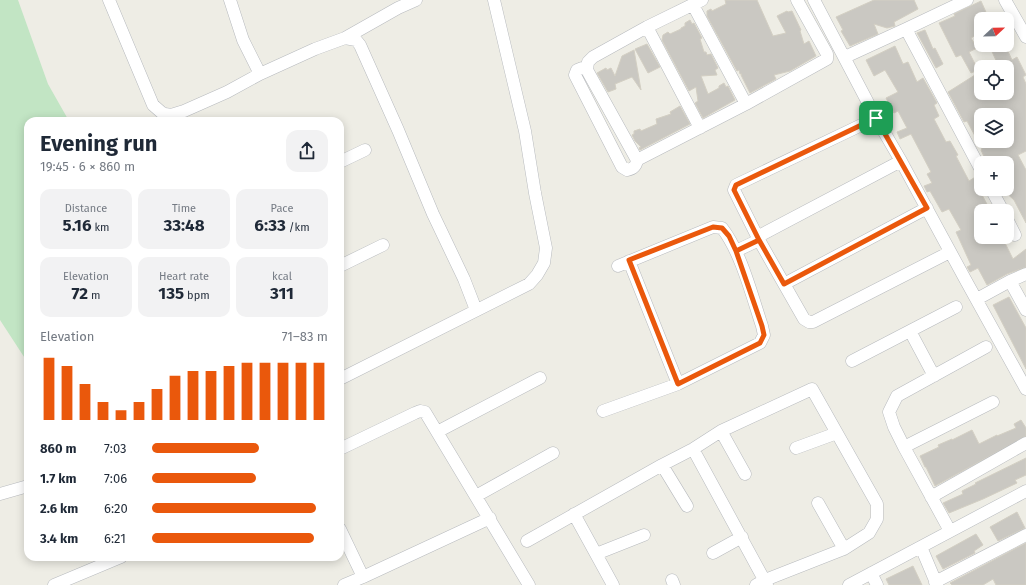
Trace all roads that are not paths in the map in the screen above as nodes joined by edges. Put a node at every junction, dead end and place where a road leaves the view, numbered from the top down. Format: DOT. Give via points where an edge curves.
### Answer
graph roads {
  1 [pos="109,0"];
  2 [pos="230,0"];
  3 [pos="416,0"];
  4 [pos="494,0"];
  5 [pos="797,0"];
  6 [pos="814,0"];
  7 [pos="966,0"];
  8 [pos="1005,0"];
  9 [pos="697,2"];
  10 [pos="646,27"];
  11 [pos="906,29"];
  12 [pos="1026,37"];
  13 [pos="345,38"];
  14 [pos="845,57"];
  15 [pos="260,74"];
  16 [pos="746,104"];
  17 [pos="159,116"];
  18 [pos="186,116"];
  19 [pos="876,118"];
  20 [pos="700,128"];
  21 [pos="365,150"];
  22 [pos="974,157"];
  23 [pos="344,160"];
  24 [pos="901,161"];
  25 [pos="927,208"];
  26 [pos="758,238"];
  27 [pos="383,245"];
  28 [pos="736,251"];
  29 [pos="950,252"];
  30 [pos="344,264"];
  31 [pos="1026,274"];
  32 [pos="1010,281"];
  33 [pos="784,284"];
  34 [pos="977,299"];
  35 [pos="956,307"];
  36 [pos="476,310"];
  37 [pos="1026,310"];
  38 [pos="910,331"];
  39 [pos="986,347"];
  40 [pos="852,361"];
  41 [pos="934,376"];
  42 [pos="344,377"];
  43 [pos="540,378"];
  44 [pos="678,384"];
  45 [pos="1026,389"];
  46 [pos="993,402"];
  47 [pos="603,411"];
  48 [pos="721,431"];
  49 [pos="437,432"];
  50 [pos="837,433"];
  51 [pos="1026,443"];
  52 [pos="344,447"];
  53 [pos="796,448"];
  54 [pos="904,448"];
  55 [pos="693,449"];
  56 [pos="553,453"];
  57 [pos="662,465"];
  58 [pos="745,474"];
  59 [pos="24,487"];
  60 [pos="1026,491"];
  61 [pos="0,494"];
  62 [pos="476,496"];
  63 [pos="931,497"];
  64 [pos="818,503"];
  65 [pos="687,506"];
  66 [pos="574,514"];
  67 [pos="490,518"];
  68 [pos="950,531"];
  69 [pos="644,535"];
  70 [pos="1026,535"];
  71 [pos="344,537"];
  72 [pos="742,537"];
  73 [pos="527,541"];
  74 [pos="921,547"];
  75 [pos="844,549"];
  76 [pos="713,553"];
  77 [pos="596,554"];
  78 [pos="111,561"];
  79 [pos="871,573"];
  80 [pos="363,577"];
  81 [pos="763,583"];
  82 [pos="936,584"];
  83 [pos="54,585"];
  84 [pos="344,585"];
  85 [pos="529,585"];
  86 [pos="613,585"];
  87 [pos="849,585"];
  88 [pos="877,585"];
  1 -- 17 [label="street"];
  2 -- 15 [label="street" via="243,40"];
  3 -- 13 [label="street"];
  4 -- 36 [label="street" via="525,131 546,248 544,263 529,284"];
  5 -- 16 [label="street" via="827,54 827,60"];
  6 -- 14 [label="street"];
  7 -- 11 [label="street"];
  8 -- 12 [label="street"];
  9 -- 10 [label="street"];
  9 -- 16 [label="street"];
  10 -- 20 [label="street"];
  10 -- 20 [label="street" via="593,57 588,62 587,70 637,160"];
  11 -- 14 [label="street"];
  11 -- 22 [label="street"];
  13 -- 15 [label="street"];
  13 -- 36 [label="street" via="356,40 360,45"];
  14 -- 19 [label="street"];
  15 -- 18 [label="street"];
  16 -- 20 [label="street"];
  17 -- 18 [label="street"];
  19 -- 24 [label="street"];
  19 -- 26 [label="street" via="736,185 734,190"];
  21 -- 23 [label="street"];
  24 -- 25 [label="street"];
  24 -- 26 [label="street"];
  25 -- 29 [label="street"];
  25 -- 33 [label="street"];
  26 -- 28 [label="street"];
  26 -- 33 [label="street"];
  27 -- 30 [label="street"];
  28 -- 44 [label="street" via="764,335 760,343"];
  28 -- 44 [label="street" via="722,228 713,227 623,263"];
  29 -- 33 [label="street" via="813,322 804,319"];
  29 -- 34 [label="street"];
  31 -- 32 [label="street"];
  32 -- 34 [label="street"];
  32 -- 37 [label="street"];
  34 -- 45 [label="street"];
  35 -- 38 [label="street"];
  36 -- 42 [label="street"];
  38 -- 40 [label="street"];
  38 -- 41 [label="street"];
  39 -- 41 [label="street"];
  41 -- 54 [label="street" via="896,396 889,412"];
  43 -- 49 [label="street"];
  44 -- 47 [label="street"];
  46 -- 54 [label="street"];
  48 -- 50 [label="street" via="812,389"];
  48 -- 55 [label="street"];
  48 -- 58 [label="street"];
  49 -- 52 [label="street" via="425,412 420,411"];
  49 -- 62 [label="street"];
  50 -- 53 [label="street"];
  50 -- 75 [label="street" via="877,504 877,519 869,533"];
  51 -- 63 [label="street"];
  54 -- 63 [label="street"];
  55 -- 57 [label="street"];
  55 -- 72 [label="street"];
  56 -- 62 [label="street"];
  57 -- 65 [label="street"];
  57 -- 66 [label="street"];
  59 -- 61 [label="street"];
  60 -- 68 [label="street"];
  62 -- 67 [label="street"];
  63 -- 68 [label="street"];
  64 -- 75 [label="street"];
  66 -- 73 [label="street"];
  66 -- 77 [label="street"];
  67 -- 80 [label="street"];
  67 -- 85 [label="street"];
  68 -- 74 [label="street"];
  69 -- 77 [label="street"];
  70 -- 82 [label="street"];
  71 -- 80 [label="street"];
  72 -- 76 [label="street"];
  72 -- 81 [label="street"];
  74 -- 79 [label="street"];
  74 -- 82 [label="street"];
  75 -- 81 [label="street"];
  77 -- 86 [label="street"];
  78 -- 83 [label="street"];
  79 -- 87 [label="street"];
  79 -- 88 [label="street"];
  80 -- 84 [label="street"];
}
